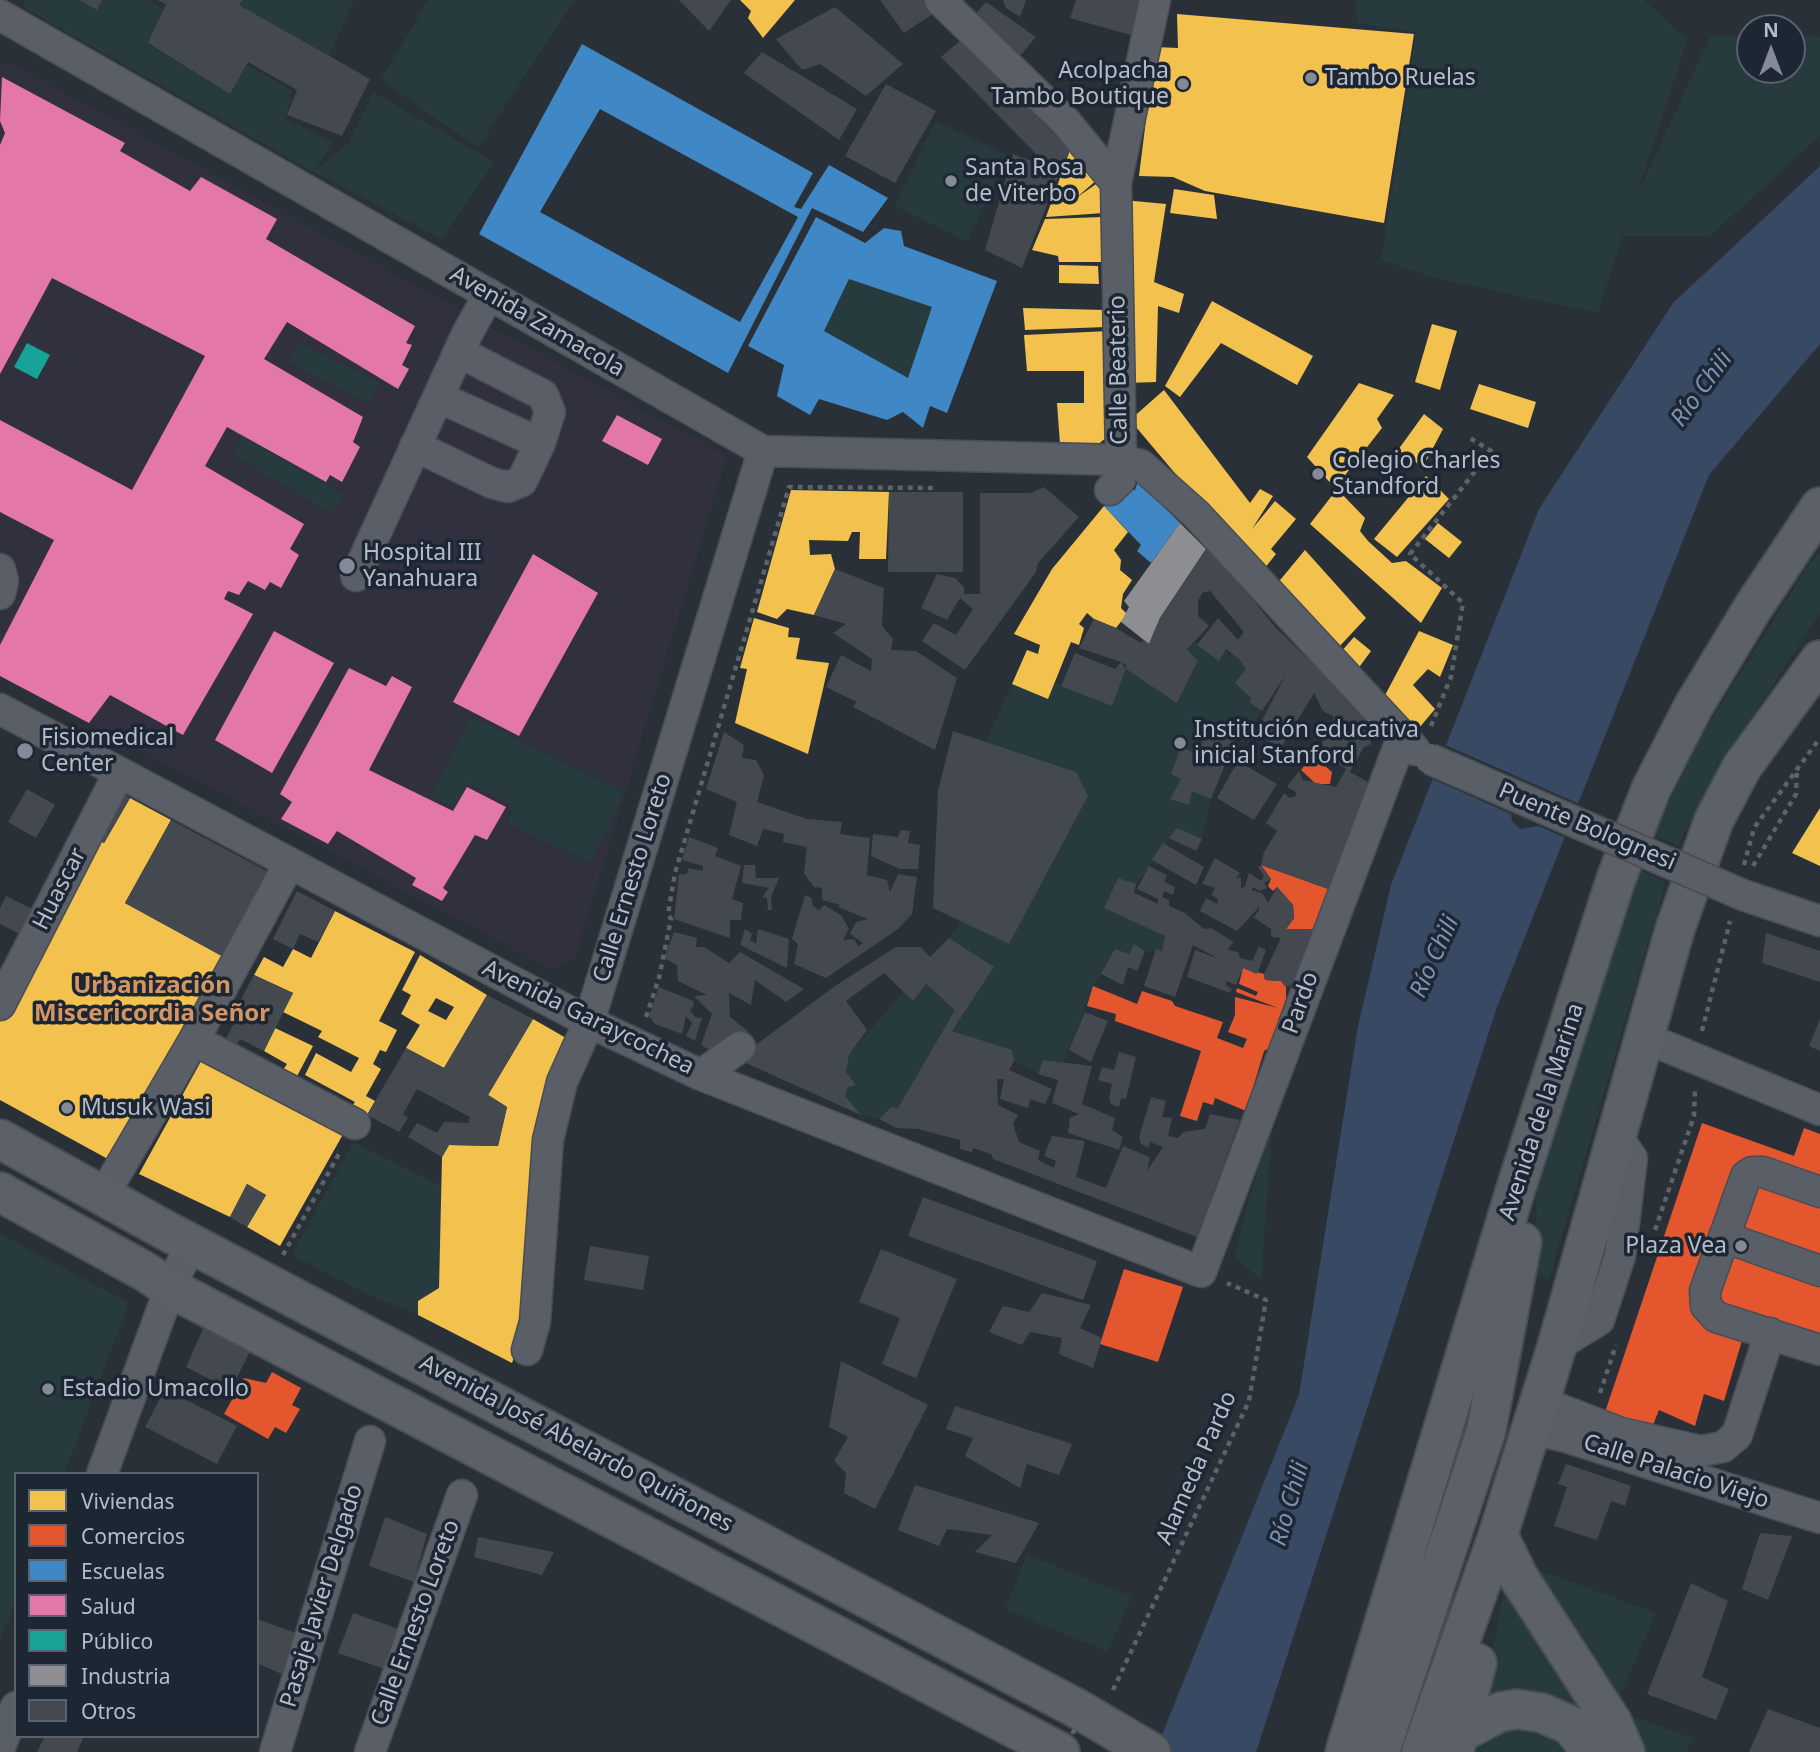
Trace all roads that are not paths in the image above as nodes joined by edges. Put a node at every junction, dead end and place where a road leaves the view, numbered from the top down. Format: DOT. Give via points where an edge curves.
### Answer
graph roads {
  1 [pos="940,0"];
  2 [pos="1155,0"];
  3 [pos="0,15"];
  4 [pos="1116,183"];
  5 [pos="489,294"];
  6 [pos="458,352"];
  7 [pos="438,397"];
  8 [pos="540,443"];
  9 [pos="415,446"];
  10 [pos="763,451"];
  11 [pos="1121,460"];
  12 [pos="1110,490"];
  13 [pos="1820,507"];
  14 [pos="0,569"];
  15 [pos="356,576"];
  16 [pos="0,594"];
  17 [pos="1820,660"];
  18 [pos="0,709"];
  19 [pos="1417,749"];
  20 [pos="119,774"];
  21 [pos="289,864"];
  22 [pos="1820,922"];
  23 [pos="0,1004"];
  24 [pos="589,1022"];
  25 [pos="1643,1037"];
  26 [pos="194,1040"];
  27 [pos="740,1047"];
  28 [pos="701,1075"];
  29 [pos="1820,1110"];
  30 [pos="355,1124"];
  31 [pos="0,1139"];
  32 [pos="1516,1188"];
  33 [pos="0,1192"];
  34 [pos="1820,1192"];
  35 [pos="103,1196"];
  36 [pos="1724,1237"];
  37 [pos="191,1244"];
  38 [pos="1820,1271"];
  39 [pos="1200,1272"];
  40 [pos="170,1288"];
  41 [pos="1770,1334"];
  42 [pos="527,1350"];
  43 [pos="1820,1350"];
  44 [pos="1535,1415"];
  45 [pos="370,1441"];
  46 [pos="103,1472"];
  47 [pos="462,1495"];
  48 [pos="1820,1518"];
  49 [pos="1494,1548"];
  50 [pos="14,1712"];
  51 [pos="1581,1739"];
  52 [pos="0,1747"];
  53 [pos="1435,1747"];
  54 [pos="1358,1748"];
  55 [pos="275,1752"];
  56 [pos="370,1752"];
  57 [pos="1061,1752"];
  58 [pos="1151,1752"];
  59 [pos="1625,1752"];
  1 -- 4 [label="street" via="1066,122"];
  2 -- 4 [label="street, Calle Beaterio"];
  3 -- 5 [label="street, Avenida Zamacola"];
  4 -- 11 [label="street, Calle Beaterio"];
  5 -- 6 [label="street"];
  5 -- 10 [label="street, Avenida Zamacola"];
  6 -- 7 [label="street"];
  6 -- 8 [label="street" via="542,395 550,412"];
  7 -- 8 [label="street"];
  7 -- 9 [label="street"];
  8 -- 9 [label="street" via="522,481 508,487"];
  9 -- 15 [label="street"];
  10 -- 11 [label="street, Avenida Zamacola"];
  10 -- 24 [label="street, Calle Ernesto Loreto"];
  11 -- 12 [label="street" via="1119,480"];
  11 -- 19 [label="street, Calle Beaterio" via="1141,465 1196,514"];
  13 -- 32 [label="main road, Avenida de la Marina" via="1693,707 1651,789 1616,879"];
  14 -- 16 [label="street"];
  17 -- 25 [label="main road" via="1742,767 1714,820"];
  18 -- 20 [label="street, Avenida Garaycochea"];
  19 -- 22 [label="street, Puente Bolognesi, bridge" via="1748,885"];
  19 -- 39 [label="street, Pardo"];
  20 -- 21 [label="street, Avenida Garaycochea"];
  20 -- 23 [label="street, Huascar"];
  21 -- 24 [label="street, Avenida Garaycochea"];
  21 -- 26 [label="street"];
  24 -- 28 [label="street, Avenida Garaycochea"];
  24 -- 42 [label="street, Calle Ernesto Loreto" via="562,1082 548,1140 535,1322"];
  25 -- 29 [label="street"];
  25 -- 44 [label="main road"];
  26 -- 30 [label="street"];
  26 -- 35 [label="street"];
  27 -- 28 [label="street"];
  28 -- 39 [label="street, Avenida Garaycochea"];
  31 -- 35 [label="main road, Avenida José Abelardo Quiñones"];
  32 -- 54 [label="main road, Avenida de la Marina"];
  32 -- 54 [label="main road" via="1525,1228 1486,1430 1461,1506"];
  33 -- 40 [label="main road, Avenida José Abelardo Quiñones"];
  34 -- 36 [label="street" via="1752,1172 1746,1176"];
  35 -- 37 [label="main road, Avenida José Abelardo Quiñones"];
  36 -- 38 [label="street"];
  36 -- 41 [label="street" via="1705,1291 1706,1306 1716,1317"];
  37 -- 40 [label="street"];
  37 -- 58 [label="main road, Avenida José Abelardo Quiñones" via="1091,1698"];
  40 -- 46 [label="street"];
  40 -- 57 [label="main road, Avenida José Abelardo Quiñones"];
  41 -- 43 [label="street"];
  41 -- 44 [label="street" via="1737,1435 1723,1447 1701,1451"];
  44 -- 48 [label="street, Calle Palacio Viejo" via="1566,1437"];
  44 -- 49 [label="main road"];
  45 -- 55 [label="street, Pasaje Javier Delgado"];
  47 -- 56 [label="street, Calle Ernesto Loreto"];
  49 -- 53 [label="main road"];
  49 -- 59 [label="main road" via="1578,1667"];
  50 -- 52 [label="street"];
  51 -- 53 [label="main road" via="1542,1713 1517,1709 1485,1717"];
}
